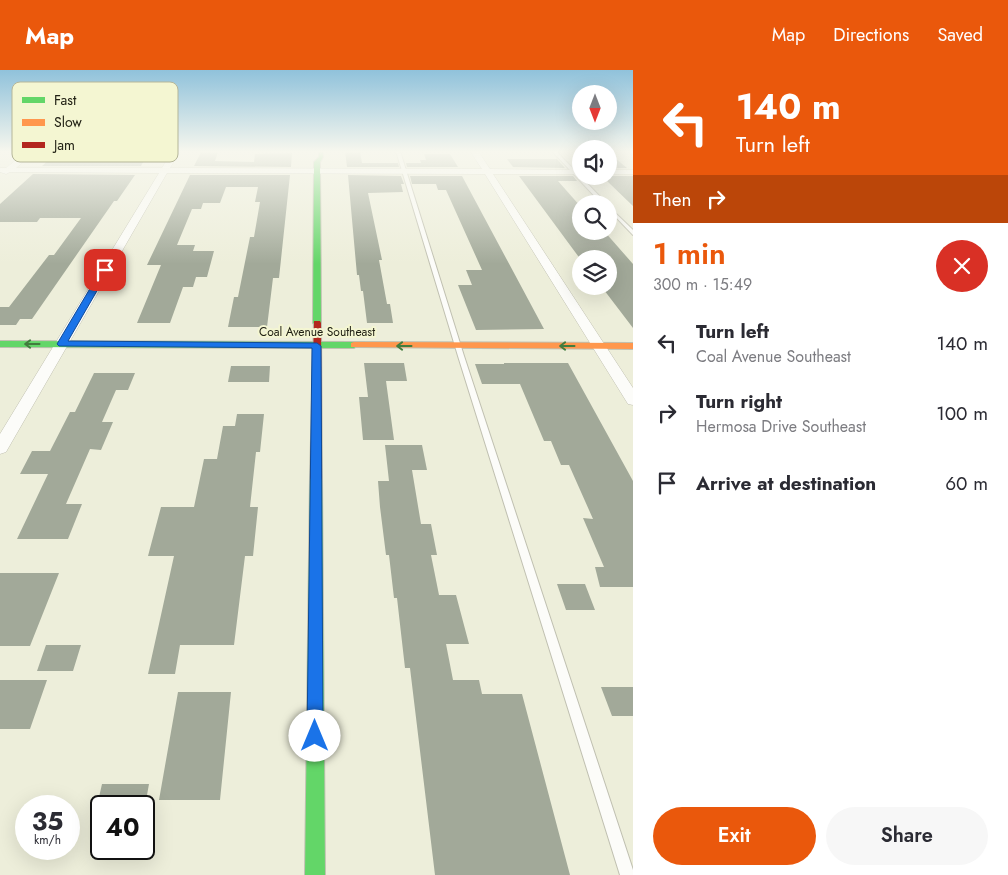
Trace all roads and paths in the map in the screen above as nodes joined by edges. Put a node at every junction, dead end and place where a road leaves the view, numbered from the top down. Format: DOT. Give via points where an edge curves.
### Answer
graph roads {
  1 [pos="153,189"];
  2 [pos="317,189"];
  3 [pos="409,189"];
  4 [pos="497,189"];
  5 [pos="617,216"];
  6 [pos="633,233"];
  7 [pos="0,344"];
  8 [pos="62,344"];
  9 [pos="317,346"];
  10 [pos="458,346"];
  11 [pos="599,346"];
  12 [pos="633,346"];
  13 [pos="633,400"];
  14 [pos="0,448"];
  15 [pos="315,875"];
  16 [pos="627,875"];
  1 -- 8 [label="street"];
  2 -- 9 [label="street"];
  3 -- 10 [label="lane"];
  4 -- 11 [label="street"];
  5 -- 6 [label="lane"];
  8 -- 7 [label="street, Coal Avenue Southeast, one-way"];
  8 -- 9 [label="street, Coal Avenue Southeast"];
  8 -- 14 [label="street"];
  10 -- 9 [label="street, Coal Avenue Southeast, one-way"];
  9 -- 15 [label="street"];
  11 -- 10 [label="street, Coal Avenue Southeast, one-way"];
  10 -- 16 [label="lane"];
  11 -- 12 [label="street, Coal Avenue Southeast"];
  11 -- 13 [label="street"];
}
